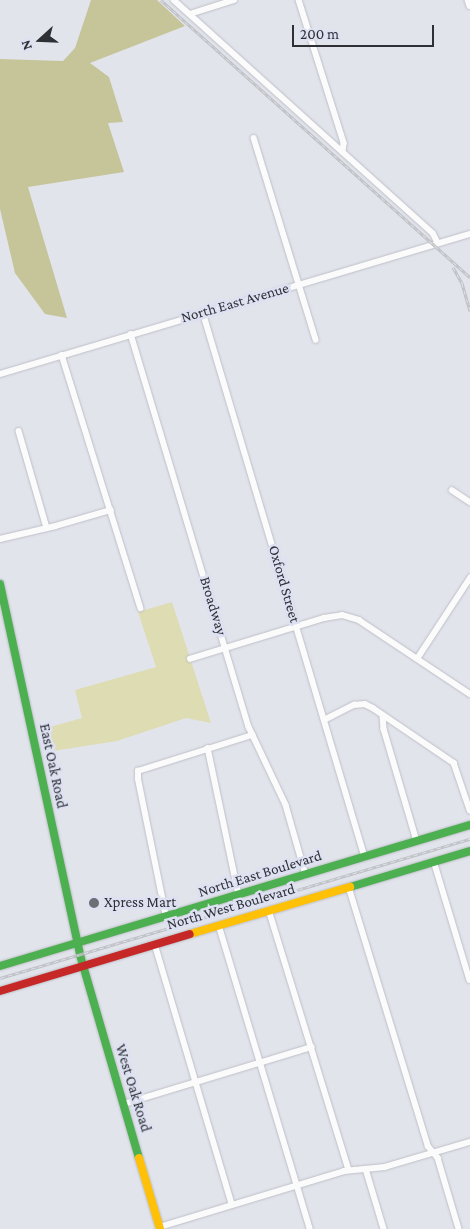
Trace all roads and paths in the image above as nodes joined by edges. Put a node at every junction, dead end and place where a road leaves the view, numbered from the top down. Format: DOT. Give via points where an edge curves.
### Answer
graph roads {
  1 [pos="174,0"];
  2 [pos="234,0"];
  3 [pos="299,0"];
  4 [pos="468,0"];
  5 [pos="470,6"];
  6 [pos="190,14"];
  7 [pos="254,138"];
  8 [pos="343,152"];
  9 [pos="470,234"];
  10 [pos="438,243"];
  11 [pos="299,284"];
  12 [pos="203,312"];
  13 [pos="131,334"];
  14 [pos="316,340"];
  15 [pos="62,355"];
  16 [pos="0,374"];
  17 [pos="18,432"];
  18 [pos="452,490"];
  19 [pos="470,502"];
  20 [pos="111,510"];
  21 [pos="48,528"];
  22 [pos="0,539"];
  23 [pos="470,578"];
  24 [pos="0,584"];
  25 [pos="140,608"];
  26 [pos="296,627"];
  27 [pos="225,648"];
  28 [pos="190,659"];
  29 [pos="417,659"];
  30 [pos="470,694"];
  31 [pos="384,715"];
  32 [pos="324,720"];
  33 [pos="252,735"];
  34 [pos="208,748"];
  35 [pos="470,810"];
  36 [pos="470,825"];
  37 [pos="417,841"];
  38 [pos="470,851"];
  39 [pos="365,856"];
  40 [pos="434,862"];
  41 [pos="306,874"];
  42 [pos="350,886"];
  43 [pos="238,895"];
  44 [pos="269,910"];
  45 [pos="166,917"];
  46 [pos="220,925"];
  47 [pos="77,944"];
  48 [pos="155,944"];
  49 [pos="80,954"];
  50 [pos="0,966"];
  51 [pos="83,966"];
  52 [pos="470,980"];
  53 [pos="0,990"];
  54 [pos="312,1047"];
  55 [pos="260,1063"];
  56 [pos="196,1082"];
  57 [pos="124,1104"];
  58 [pos="470,1142"];
  59 [pos="434,1153"];
  60 [pos="366,1169"];
  61 [pos="349,1170"];
  62 [pos="296,1185"];
  63 [pos="232,1204"];
  64 [pos="160,1228"];
  65 [pos="310,1229"];
  66 [pos="384,1229"];
  67 [pos="459,1229"];
  1 -- 6 [label="street"];
  2 -- 6 [label="street"];
  3 -- 8 [label="street" via="344,142"];
  4 -- 5 [label="street"];
  6 -- 8 [label="street"];
  7 -- 11 [label="street"];
  8 -- 10 [label="street" via="432,233"];
  9 -- 10 [label="street, North East Avenue"];
  10 -- 11 [label="street, North East Avenue"];
  11 -- 12 [label="street, North East Avenue"];
  11 -- 14 [label="street"];
  12 -- 13 [label="street, North East Avenue"];
  12 -- 26 [label="street, Oxford Street"];
  13 -- 15 [label="street, North East Avenue"];
  13 -- 27 [label="street, Broadway"];
  15 -- 16 [label="street, North East Avenue"];
  15 -- 20 [label="street"];
  17 -- 21 [label="street"];
  18 -- 19 [label="street"];
  20 -- 21 [label="street"];
  20 -- 25 [label="street"];
  21 -- 22 [label="street"];
  23 -- 29 [label="street"];
  24 -- 47 [label="main road, East Oak Road"];
  26 -- 27 [label="street"];
  26 -- 29 [label="street" via="333,616 351,616"];
  26 -- 32 [label="street, Oxford Street"];
  27 -- 28 [label="street"];
  27 -- 33 [label="street, Broadway"];
  29 -- 30 [label="street"];
  31 -- 32 [label="street" via="369,705 358,704"];
  31 -- 35 [label="street" via="454,763"];
  31 -- 37 [label="street" via="384,728"];
  32 -- 39 [label="street, Oxford Street"];
  33 -- 34 [label="street"];
  33 -- 41 [label="street, Broadway" via="286,805"];
  34 -- 43 [label="street"];
  34 -- 45 [label="street" via="142,768 137,774"];
  36 -- 37 [label="main road, North East Boulevard"];
  37 -- 39 [label="main road, North East Boulevard"];
  38 -- 40 [label="main road, North West Boulevard"];
  39 -- 41 [label="main road, North East Boulevard"];
  40 -- 42 [label="main road, North West Boulevard"];
  40 -- 52 [label="street"];
  41 -- 43 [label="main road, North East Boulevard"];
  42 -- 44 [label="main road, North West Boulevard"];
  42 -- 59 [label="street" via="425,1138"];
  43 -- 45 [label="main road, North East Boulevard"];
  44 -- 46 [label="main road, North West Boulevard"];
  44 -- 54 [label="street"];
  45 -- 47 [label="main road, North East Boulevard"];
  46 -- 48 [label="main road, North West Boulevard"];
  46 -- 55 [label="street"];
  47 -- 49 [label="main road, East Oak Road"];
  47 -- 50 [label="main road, North East Boulevard"];
  48 -- 51 [label="main road, North West Boulevard"];
  48 -- 56 [label="street"];
  49 -- 51 [label="main road, West Oak Road"];
  51 -- 53 [label="main road, North West Boulevard"];
  51 -- 57 [label="main road, West Oak Road"];
  54 -- 55 [label="street"];
  54 -- 61 [label="street"];
  55 -- 56 [label="street"];
  55 -- 62 [label="street"];
  56 -- 57 [label="street"];
  56 -- 63 [label="street"];
  57 -- 64 [label="main road, West Oak Road"];
  58 -- 59 [label="street"];
  59 -- 60 [label="street"];
  59 -- 67 [label="street"];
  60 -- 61 [label="street"];
  60 -- 66 [label="street"];
  61 -- 62 [label="street"];
  62 -- 63 [label="street"];
  62 -- 65 [label="street"];
  63 -- 64 [label="street"];
}
